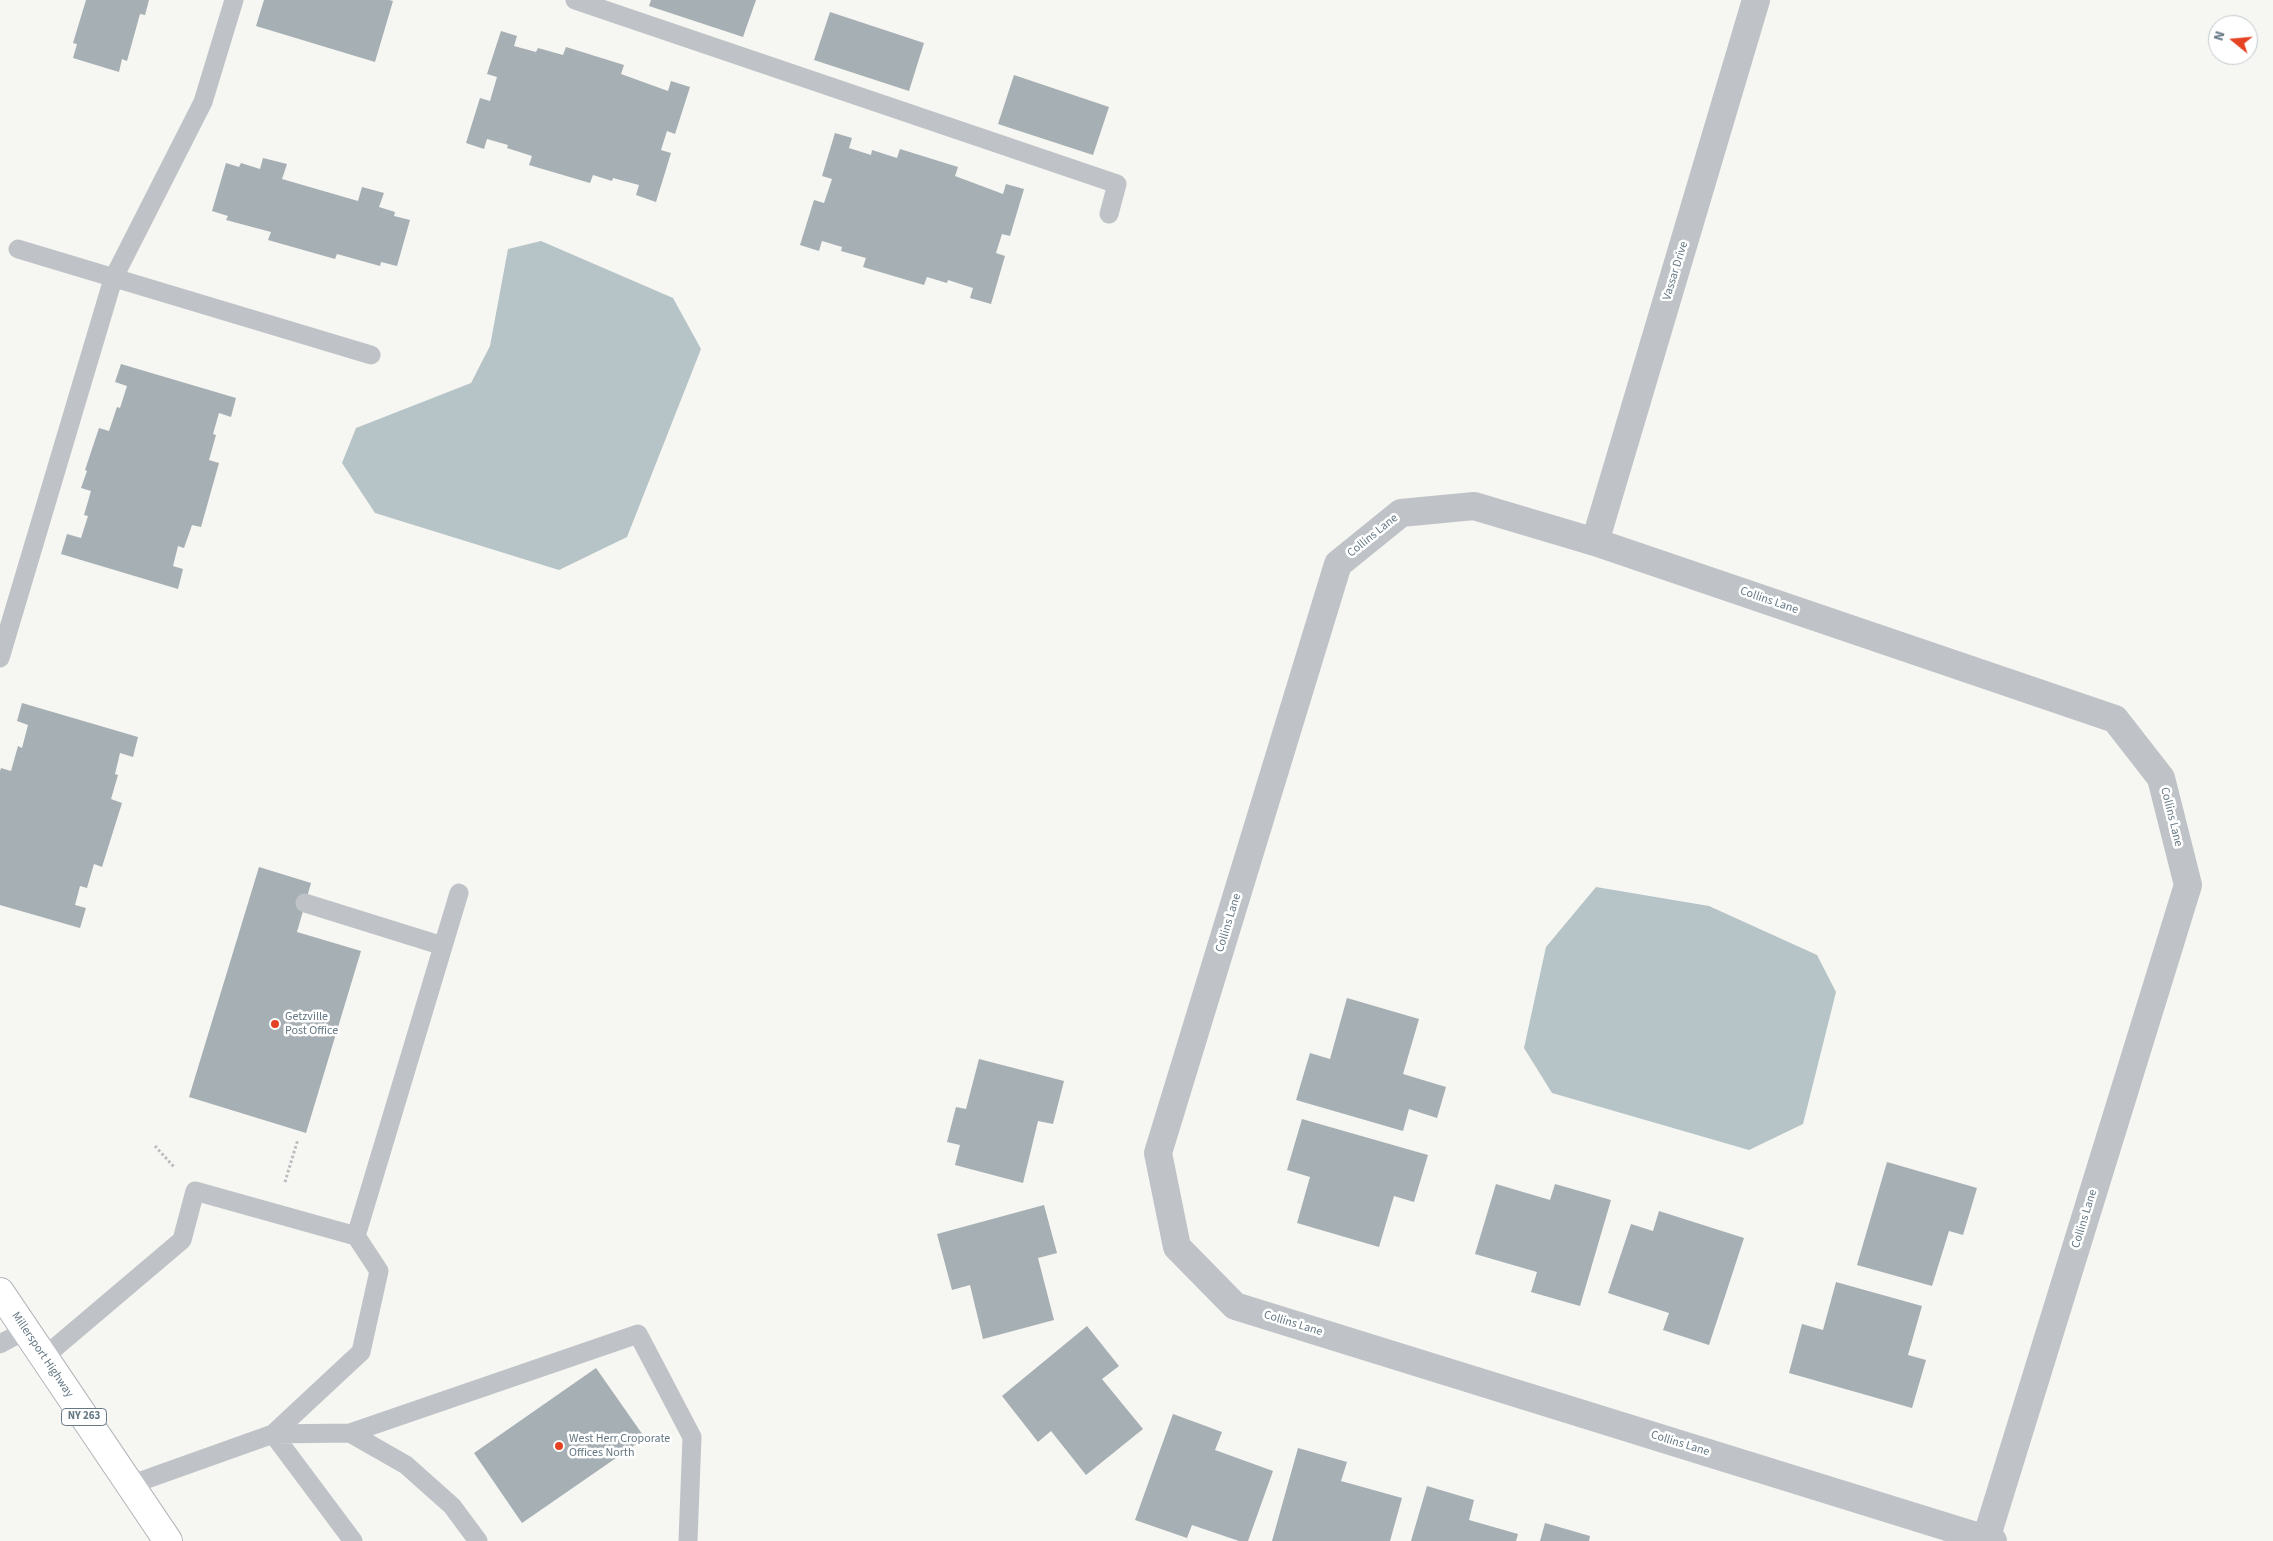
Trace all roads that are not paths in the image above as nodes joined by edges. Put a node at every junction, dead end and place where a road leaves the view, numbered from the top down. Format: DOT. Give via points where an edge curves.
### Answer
graph roads {
  1 [pos="234,0"];
  2 [pos="575,0"];
  3 [pos="1756,0"];
  4 [pos="1109,214"];
  5 [pos="18,249"];
  6 [pos="113,279"];
  7 [pos="371,355"];
  8 [pos="1595,542"];
  9 [pos="0,658"];
  10 [pos="459,893"];
  11 [pos="305,904"];
  12 [pos="444,946"];
  13 [pos="356,1236"];
  14 [pos="0,1292"];
  15 [pos="26,1330"];
  16 [pos="0,1344"];
  17 [pos="44,1357"];
  18 [pos="350,1433"];
  19 [pos="273,1434"];
  20 [pos="130,1485"];
  21 [pos="1988,1540"];
  22 [pos="168,1541"];
  23 [pos="354,1541"];
  24 [pos="478,1541"];
  25 [pos="688,1541"];
  1 -- 6 [label="lane" via="203,102"];
  2 -- 4 [label="lane" via="1117,184"];
  3 -- 8 [label="street, Vassar Drive"];
  5 -- 6 [label="lane"];
  6 -- 7 [label="lane"];
  6 -- 9 [label="lane"];
  8 -- 21 [label="street, Collins Lane" via="2115,719 2161,778 2188,884"];
  8 -- 21 [label="street, Collins Lane" via="1474,506 1401,513 1338,564 1158,1153 1177,1247 1235,1306"];
  10 -- 12 [label="lane"];
  11 -- 12 [label="lane"];
  12 -- 13 [label="lane"];
  13 -- 17 [label="lane" via="196,1191 182,1240"];
  13 -- 19 [label="lane" via="379,1271 361,1352"];
  14 -- 15 [label="main road, Millersport Highway / NY 263"];
  15 -- 16 [label="lane"];
  15 -- 17 [label="main road, Millersport Highway / NY 263"];
  17 -- 20 [label="main road, Millersport Highway / NY 263"];
  18 -- 19 [label="lane"];
  18 -- 24 [label="lane" via="406,1465 452,1506"];
  18 -- 25 [label="lane" via="638,1334 692,1437"];
  19 -- 20 [label="lane"];
  19 -- 23 [label="lane"];
  20 -- 22 [label="main road, Millersport Highway / NY 263"];
}
